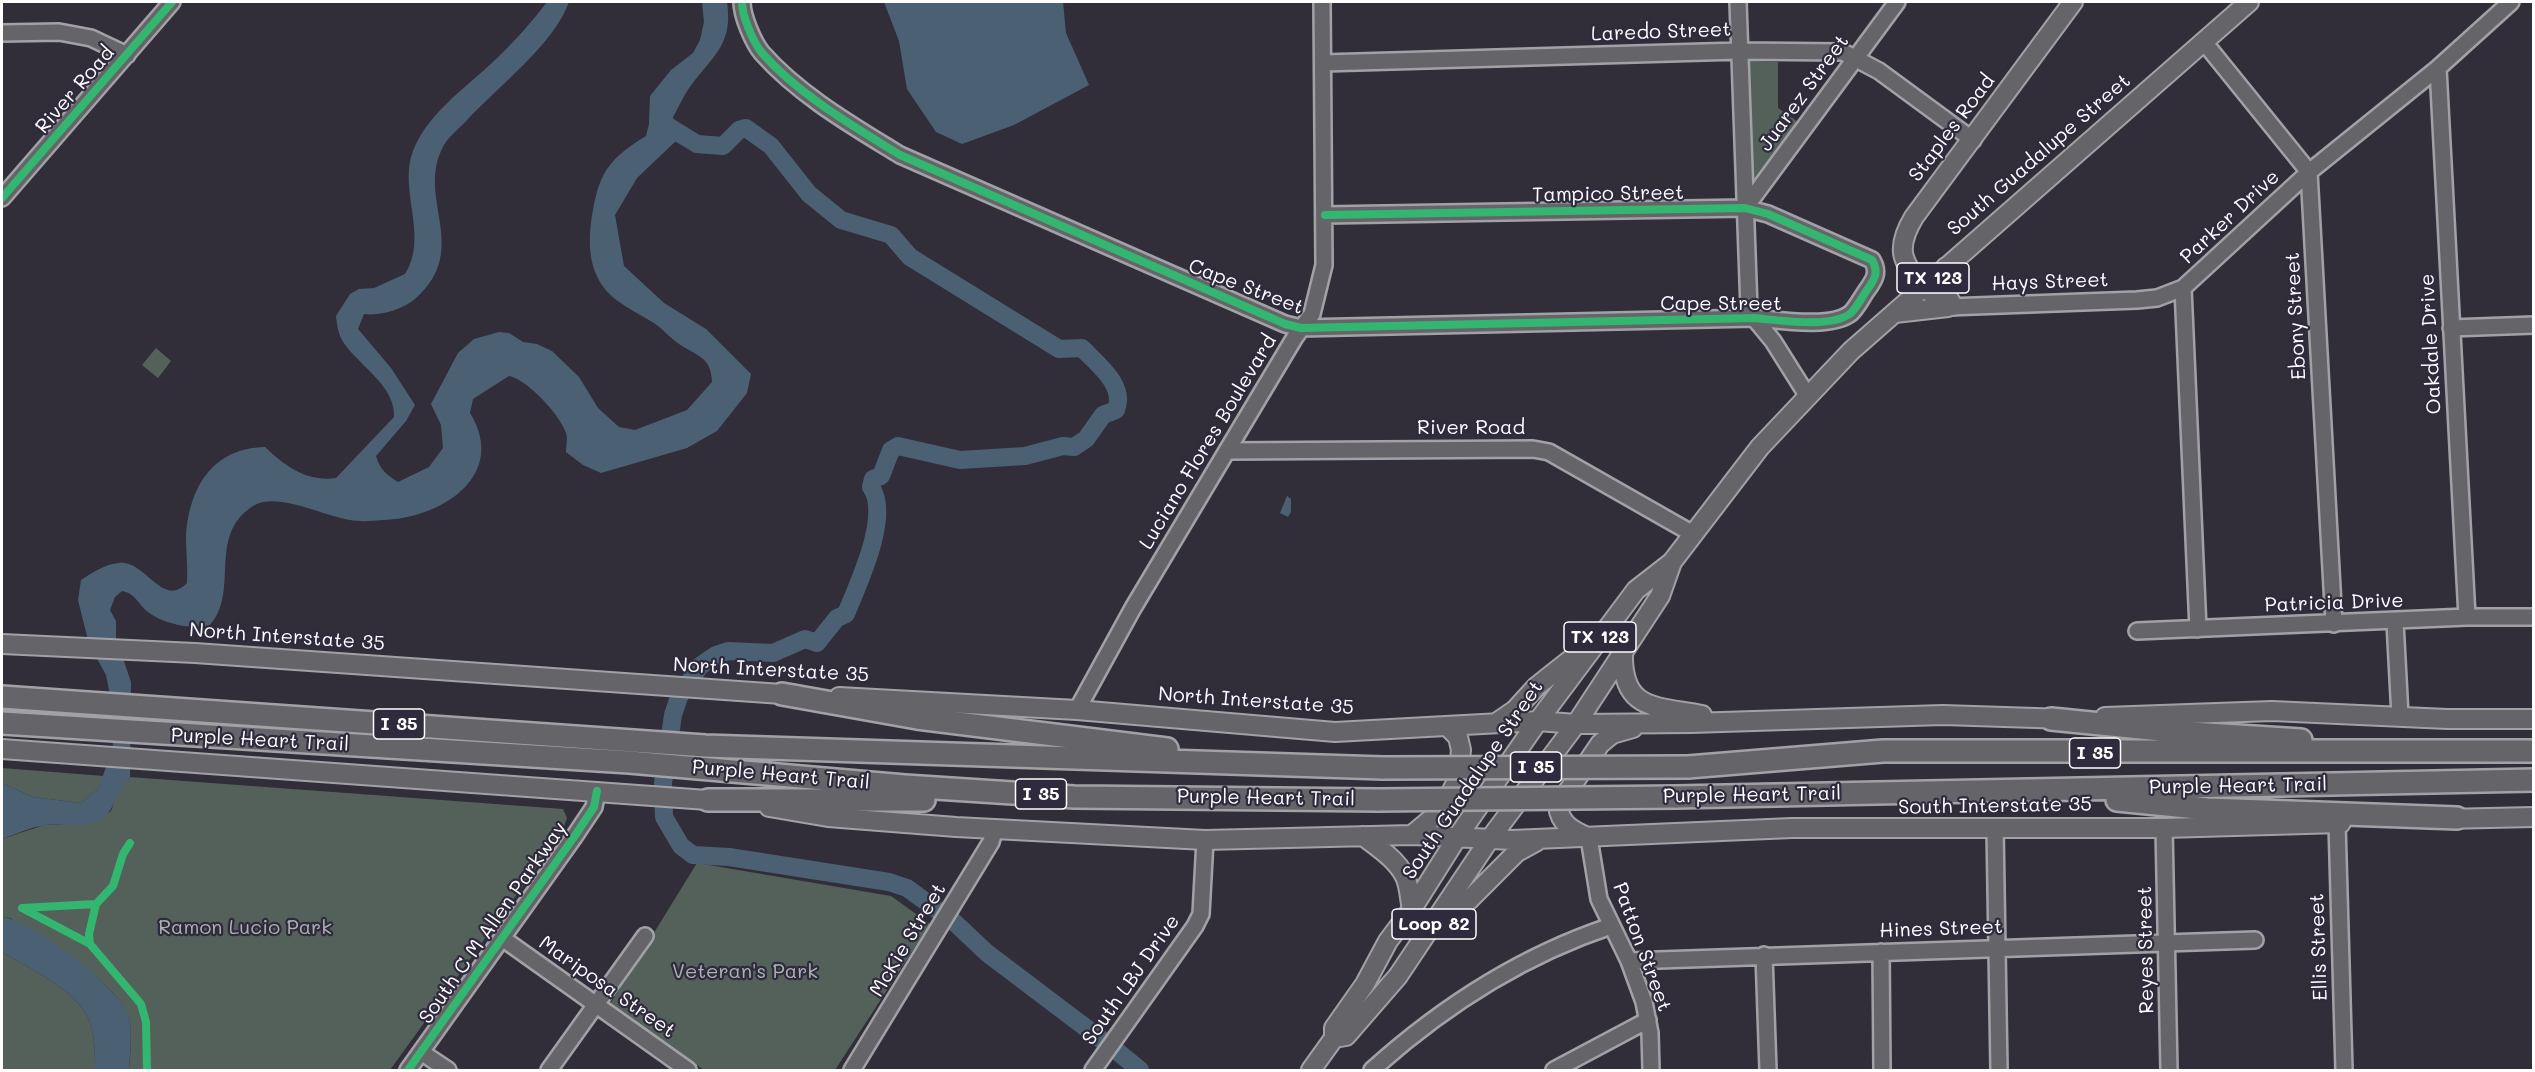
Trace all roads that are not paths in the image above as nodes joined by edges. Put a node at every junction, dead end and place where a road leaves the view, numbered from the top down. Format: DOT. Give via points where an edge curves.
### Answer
graph roads {
  1 [pos="172,2"];
  2 [pos="742,2"];
  3 [pos="1322,2"];
  4 [pos="1738,2"];
  5 [pos="1897,2"];
  6 [pos="2073,2"];
  7 [pos="2249,2"];
  8 [pos="2511,2"];
  9 [pos="2,33"];
  10 [pos="2204,42"];
  11 [pos="1739,51"];
  12 [pos="127,55"];
  13 [pos="1857,57"];
  14 [pos="1323,63"];
  15 [pos="2438,68"];
  16 [pos="1973,140"];
  17 [pos="2309,172"];
  18 [pos="2,198"];
  19 [pos="1745,208"];
  20 [pos="1325,215"];
  21 [pos="1946,267"];
  22 [pos="1876,268"];
  23 [pos="1923,287"];
  24 [pos="2183,288"];
  25 [pos="1950,306"];
  26 [pos="1895,313"];
  27 [pos="1754,318"];
  28 [pos="2534,325"];
  29 [pos="1301,328"];
  30 [pos="2451,328"];
  31 [pos="1807,395"];
  32 [pos="1228,451"];
  33 [pos="1693,534"];
  34 [pos="1672,562"];
  35 [pos="2467,617"];
  36 [pos="2534,617"];
  37 [pos="2396,622"];
  38 [pos="2334,624"];
  39 [pos="2198,629"];
  40 [pos="2137,631"];
  41 [pos="1603,634"];
  42 [pos="2,644"];
  43 [pos="1623,651"];
  44 [pos="774,694"];
  45 [pos="2,697"];
  46 [pos="1077,710"];
  47 [pos="2400,716"];
  48 [pos="2534,719"];
  49 [pos="2051,720"];
  50 [pos="1538,721"];
  51 [pos="1736,721"];
  52 [pos="2,723"];
  53 [pos="1650,723"];
  54 [pos="1495,724"];
  55 [pos="1576,724"];
  56 [pos="1448,727"];
  57 [pos="2,750"];
  58 [pos="2534,751"];
  59 [pos="2502,752"];
  60 [pos="1304,766"];
  61 [pos="2534,780"];
  62 [pos="597,790"];
  63 [pos="2024,790"];
  64 [pos="1060,795"];
  65 [pos="706,800"];
  66 [pos="2534,817"];
  67 [pos="2457,818"];
  68 [pos="2337,823"];
  69 [pos="1995,827"];
  70 [pos="995,828"];
  71 [pos="2164,828"];
  72 [pos="1412,835"];
  73 [pos="1363,836"];
  74 [pos="1458,836"];
  75 [pos="1589,838"];
  76 [pos="1539,839"];
  77 [pos="1205,840"];
  78 [pos="1488,840"];
  79 [pos="1412,909"];
  80 [pos="1436,921"];
  81 [pos="1611,926"];
  82 [pos="645,936"];
  83 [pos="502,938"];
  84 [pos="2255,940"];
  85 [pos="2167,941"];
  86 [pos="1997,947"];
  87 [pos="1881,952"];
  88 [pos="1764,955"];
  89 [pos="1629,961"];
  90 [pos="595,1005"];
  91 [pos="1648,1020"];
  92 [pos="1334,1038"];
  93 [pos="421,1052"];
  94 [pos="1315,1069"];
  95 [pos="408,1071"];
  96 [pos="448,1071"];
  97 [pos="549,1071"];
  98 [pos="688,1071"];
  99 [pos="852,1071"];
  100 [pos="1093,1071"];
  101 [pos="1372,1071"];
  102 [pos="1554,1071"];
  103 [pos="1651,1071"];
  104 [pos="1768,1071"];
  105 [pos="1882,1071"];
  106 [pos="1999,1071"];
  107 [pos="2169,1071"];
  108 [pos="2344,1071"];
  1 -- 12 [label="street, River Road"];
  2 -- 29 [label="street, Cape Street" via="761,52 850,124 900,155 1255,313"];
  3 -- 14 [label="street, Luciano Flores Boulevard"];
  4 -- 11 [label="street"];
  5 -- 13 [label="street, Juarez Street"];
  6 -- 16 [label="main road, Staples Road"];
  7 -- 10 [label="main road, South Guadalupe Street / TX 123"];
  8 -- 15 [label="street, Parker Drive"];
  9 -- 12 [label="street" via="59,32 91,38"];
  10 -- 17 [label="street"];
  10 -- 21 [label="main road, South Guadalupe Street / TX 123"];
  11 -- 13 [label="street, Laredo Street" via="1843,52"];
  11 -- 14 [label="street, Laredo Street"];
  11 -- 19 [label="street"];
  12 -- 18 [label="street, River Road"];
  13 -- 16 [label="street, Laredo Street"];
  13 -- 19 [label="street, Juarez Street"];
  14 -- 20 [label="street, Luciano Flores Boulevard"];
  15 -- 17 [label="street, Parker Drive"];
  15 -- 30 [label="street, Oakdale Drive"];
  16 -- 23 [label="main road, Staples Road" via="1902,237 1902,255 1908,270"];
  17 -- 24 [label="street, Parker Drive"];
  17 -- 38 [label="street, Ebony Street"];
  19 -- 20 [label="street, Tampico Street"];
  19 -- 22 [label="street, Tampico Street" via="1768,214 1872,260"];
  19 -- 27 [label="street" via="1749,309"];
  20 -- 29 [label="street, Luciano Flores Boulevard" via="1322,281 1312,314"];
  21 -- 23 [label="main road, South Guadalupe Street / TX 123"];
  21 -- 25 [label="main road" via="1943,288"];
  22 -- 27 [label="street, Cape Street" via="1875,279 1864,295 1852,312 1840,319 1826,322"];
  23 -- 25 [label="street" via="1937,302"];
  23 -- 26 [label="main road, South Guadalupe Street / TX 123"];
  24 -- 25 [label="street, Hays Street" via="2138,300"];
  24 -- 39 [label="street, Parker Drive"];
  25 -- 26 [label="main road"];
  26 -- 31 [label="main road, South Guadalupe Street / TX 123"];
  27 -- 29 [label="street, Cape Street"];
  27 -- 31 [label="street" via="1773,340"];
  28 -- 30 [label="street"];
  29 -- 32 [label="street, Luciano Flores Boulevard"];
  30 -- 35 [label="street, Oakdale Drive"];
  31 -- 33 [label="main road, South Guadalupe Street / TX 123" via="1760,447"];
  32 -- 33 [label="street, River Road" via="1533,449 1549,453"];
  32 -- 46 [label="street, Luciano Flores Boulevard"];
  33 -- 34 [label="main road, South Guadalupe Street / TX 123"];
  34 -- 41 [label="main road, South Guadalupe Street / TX 123" via="1635,590"];
  34 -- 43 [label="main road, South Guadalupe Street / TX 123" via="1660,596"];
  35 -- 36 [label="street, Patricia Drive"];
  35 -- 37 [label="street, Patricia Drive"];
  37 -- 38 [label="street, Patricia Drive"];
  37 -- 47 [label="street"];
  38 -- 39 [label="street, Patricia Drive"];
  39 -- 40 [label="street, Patricia Drive"];
  41 -- 50 [label="main road, South Guadalupe Street / TX 123"];
  41 -- 54 [label="main road"];
  42 -- 44 [label="main road, North Interstate 35" via="195,653"];
  43 -- 51 [label="main road" via="1622,670 1627,687 1641,701"];
  43 -- 55 [label="main road, South Guadalupe Street / TX 123"];
  44 -- 46 [label="main road, North Interstate 35"];
  44 -- 60 [label="highway" via="917,718"];
  45 -- 60 [label="highway, Purple Heart Trail / I 35" via="705,746"];
  46 -- 56 [label="main road, North Interstate 35" via="1335,732"];
  47 -- 48 [label="main road"];
  47 -- 49 [label="main road" via="2272,711"];
  49 -- 51 [label="main road" via="1942,714"];
  49 -- 59 [label="highway" via="2191,733"];
  50 -- 54 [label="main road, North Interstate 35"];
  50 -- 55 [label="main road"];
  50 -- 74 [label="main road, South Guadalupe Street / TX 123"];
  51 -- 53 [label="main road"];
  52 -- 64 [label="highway, Purple Heart Trail / I 35" via="629,762"];
  53 -- 55 [label="main road"];
  53 -- 75 [label="main road" via="1612,734 1600,744 1558,806 1564,823"];
  54 -- 56 [label="main road, North Interstate 35"];
  55 -- 78 [label="main road, South Guadalupe Street / TX 123"];
  56 -- 72 [label="main road" via="1458,737 1461,750 1458,779 1442,810"];
  57 -- 62 [label="main road"];
  58 -- 59 [label="highway, Purple Heart Trail / I 35"];
  59 -- 60 [label="highway, Purple Heart Trail / I 35, bridge" via="1883,751 1689,767"];
  61 -- 63 [label="highway, Purple Heart Trail / I 35"];
  62 -- 65 [label="main road"];
  62 -- 83 [label="street, South C M Allen Parkway" via="590,814"];
  63 -- 64 [label="highway, Purple Heart Trail / I 35, bridge" via="1379,800"];
  63 -- 67 [label="highway" via="2207,809"];
  64 -- 65 [label="highway" via="946,800"];
  65 -- 70 [label="main road" via="828,817"];
  66 -- 67 [label="main road, South Interstate 35"];
  67 -- 68 [label="main road, South Interstate 35"];
  68 -- 71 [label="main road, South Interstate 35"];
  68 -- 108 [label="street, Ellis Street"];
  69 -- 71 [label="main road, South Interstate 35"];
  69 -- 75 [label="main road, South Interstate 35" via="1792,828"];
  69 -- 86 [label="street"];
  70 -- 77 [label="main road"];
  70 -- 99 [label="street, McKie Street" via="991,842"];
  71 -- 85 [label="street, Reyes Street"];
  72 -- 73 [label="main road"];
  72 -- 74 [label="main road"];
  73 -- 77 [label="main road"];
  73 -- 79 [label="main road" via="1400,870 1408,885"];
  74 -- 78 [label="main road, South Interstate 35"];
  74 -- 79 [label="main road, South Guadalupe Street / TX 123"];
  75 -- 76 [label="main road, South Interstate 35"];
  75 -- 81 [label="street, Patton Street" via="1599,899"];
  76 -- 78 [label="main road, South Interstate 35"];
  76 -- 80 [label="main road" via="1517,852 1469,900"];
  77 -- 100 [label="street, South LBJ Drive" via="1201,914"];
  78 -- 80 [label="main road, South Guadalupe Street / Loop 82"];
  79 -- 92 [label="main road, South Guadalupe Street / TX 123" via="1334,1028"];
  80 -- 92 [label="main road, South Guadalupe Street / Loop 82" via="1398,976 1359,1022 1346,1036"];
  81 -- 89 [label="street, Patton Street"];
  81 -- 101 [label="street" via="1543,952 1497,977 1415,1034"];
  82 -- 90 [label="street"];
  83 -- 90 [label="street, Mariposa Street"];
  83 -- 93 [label="street, South C M Allen Parkway"];
  84 -- 85 [label="street, Hines Street"];
  85 -- 86 [label="street, Hines Street"];
  85 -- 107 [label="street, Reyes Street"];
  86 -- 87 [label="street, Hines Street"];
  86 -- 106 [label="street"];
  87 -- 88 [label="street, Hines Street"];
  87 -- 105 [label="street"];
  88 -- 89 [label="street, Hines Street"];
  88 -- 104 [label="street"];
  89 -- 91 [label="street, Patton Street"];
  90 -- 97 [label="street"];
  90 -- 98 [label="street, Mariposa Street"];
  91 -- 102 [label="street"];
  91 -- 103 [label="street, Patton Street"];
  92 -- 94 [label="main road, South Guadalupe Street / Loop 82"];
  93 -- 95 [label="street, South C M Allen Parkway"];
  93 -- 96 [label="street"];
}
